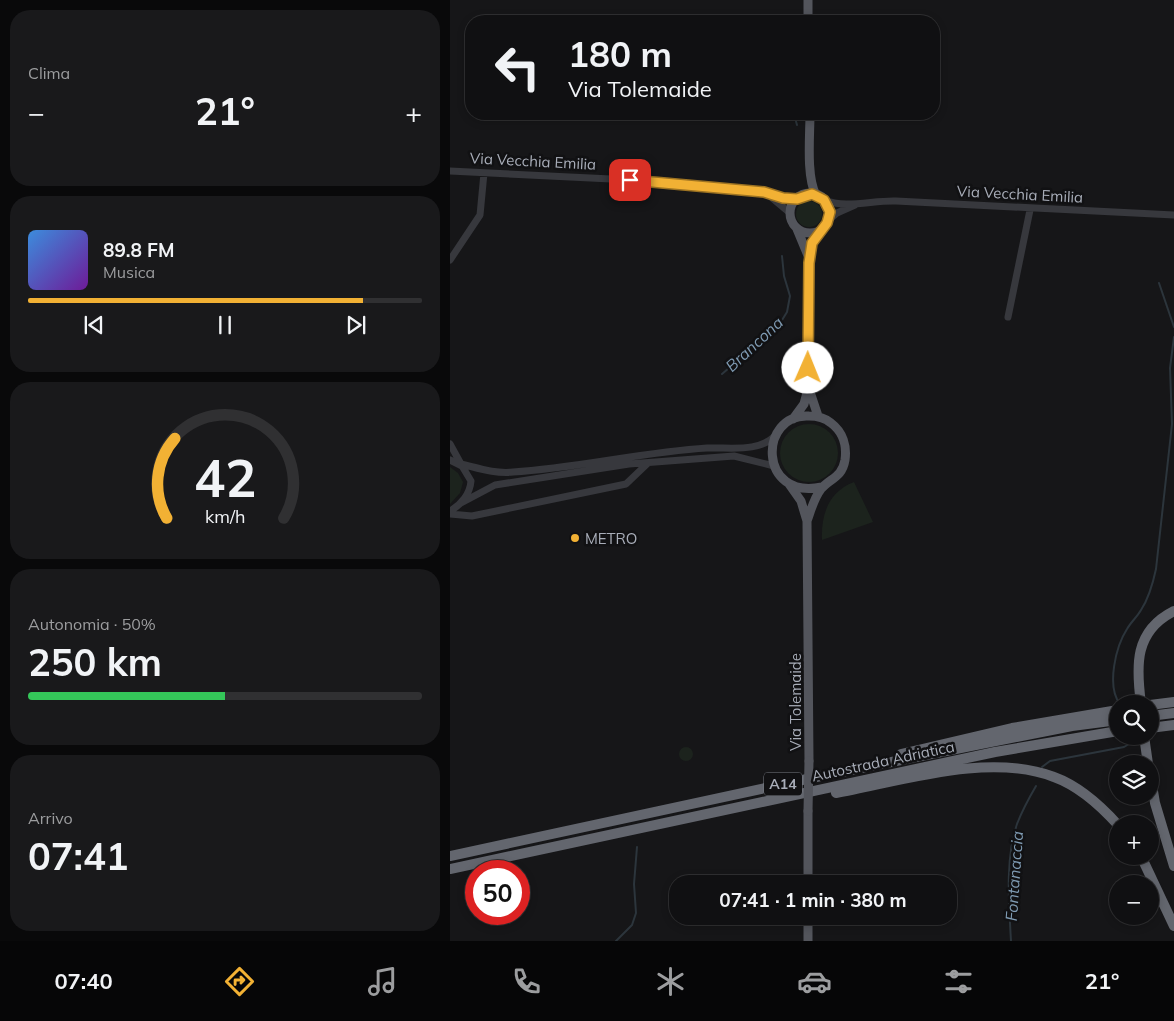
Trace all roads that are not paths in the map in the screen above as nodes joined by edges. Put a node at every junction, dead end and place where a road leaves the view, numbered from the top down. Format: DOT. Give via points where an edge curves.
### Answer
graph roads {
  1 [pos="808,0"];
  2 [pos="808,15"];
  3 [pos="810,120"];
  4 [pos="811,160"];
  5 [pos="450,171"];
  6 [pos="484,173"];
  7 [pos="764,192"];
  8 [pos="799,197"];
  9 [pos="820,198"];
  10 [pos="864,202"];
  11 [pos="1030,210"];
  12 [pos="790,213"];
  13 [pos="1174,215"];
  14 [pos="826,224"];
  15 [pos="796,228"];
  16 [pos="450,260"];
  17 [pos="809,263"];
  18 [pos="1008,317"];
  19 [pos="808,386"];
  20 [pos="818,416"];
  21 [pos="792,419"];
  22 [pos="776,434"];
  23 [pos="450,444"];
  24 [pos="450,460"];
  25 [pos="649,462"];
  26 [pos="461,464"];
  27 [pos="774,466"];
  28 [pos="788,484"];
  29 [pos="822,488"];
  30 [pos="460,504"];
  31 [pos="450,513"];
  32 [pos="807,521"];
  33 [pos="1174,611"];
  34 [pos="1140,695"];
  35 [pos="1174,702"];
  36 [pos="1159,704"];
  37 [pos="1109,712"];
  38 [pos="1174,713"];
  39 [pos="1159,715"];
  40 [pos="1109,721"];
  41 [pos="1174,725"];
  42 [pos="1159,727"];
  43 [pos="1109,733"];
  44 [pos="821,776"];
  45 [pos="1156,805"];
  46 [pos="726,810"];
  47 [pos="1109,816"];
  48 [pos="450,856"];
  49 [pos="1144,865"];
  50 [pos="1174,866"];
  51 [pos="450,869"];
  52 [pos="808,875"];
  53 [pos="808,925"];
  54 [pos="1174,926"];
  55 [pos="808,941"];
  1 -- 2 [label="main road"];
  3 -- 4 [label="main road"];
  4 -- 8 [label="main road" via="806,185"];
  4 -- 9 [label="main road" via="814,190"];
  5 -- 6 [label="street, Via Vecchia Emilia"];
  6 -- 7 [label="street, Via Vecchia Emilia" via="611,178"];
  6 -- 16 [label="street" via="480,215"];
  7 -- 8 [label="street, Via Vecchia Emilia" via="783,198"];
  7 -- 12 [label="street"];
  8 -- 9 [label="main road"];
  8 -- 12 [label="main road"];
  9 -- 10 [label="street, Via Vecchia Emilia" via="848,204"];
  9 -- 14 [label="main road" via="830,212"];
  10 -- 11 [label="street, Via Vecchia Emilia"];
  10 -- 14 [label="street" via="842,211"];
  11 -- 13 [label="street, Via Vecchia Emilia"];
  11 -- 18 [label="street"];
  12 -- 15 [label="main road"];
  14 -- 15 [label="main road" via="812,233"];
  14 -- 17 [label="main road" via="812,243"];
  15 -- 17 [label="main road"];
  17 -- 19 [label="main road"];
  19 -- 20 [label="main road"];
  19 -- 21 [label="main road" via="804,404"];
  20 -- 21 [label="main road"];
  20 -- 29 [label="main road, Via Tolemaide" via="839,430 846,453 839,474"];
  21 -- 22 [label="main road"];
  22 -- 26 [label="street" via="770,441 750,447 673,451 513,473"];
  22 -- 27 [label="main road" via="772,445"];
  23 -- 26 [label="street"];
  24 -- 26 [label="street"];
  25 -- 27 [label="street" via="734,456"];
  25 -- 30 [label="street" via="494,485"];
  25 -- 31 [label="street" via="626,484 472,516"];
  26 -- 30 [label="street" via="471,480"];
  27 -- 28 [label="main road, Via Tolemaide"];
  28 -- 29 [label="main road" via="805,489"];
  28 -- 32 [label="main road, Via Tolemaide" via="801,501"];
  29 -- 32 [label="main road, Via Tolemaide"];
  30 -- 31 [label="street"];
  32 -- 52 [label="main road, Via Tolemaide, bridge"];
  33 -- 34 [label="highway" via="1156,624 1143,642 1138,664"];
  35 -- 36 [label="highway"];
  37 -- 44 [label="highway" via="1003,730"];
  38 -- 39 [label="highway"];
  40 -- 44 [label="highway, Autostrada Adriatica / A14"];
  41 -- 42 [label="highway"];
  43 -- 46 [label="highway, Autostrada Adriatica / A14" via="995,752"];
  44 -- 48 [label="highway, Autostrada Adriatica / A14"];
  45 -- 50 [label="highway"];
  46 -- 47 [label="highway" via="758,808 955,770 1007,768 1035,771 1067,783"];
  46 -- 51 [label="highway, Autostrada Adriatica / A14"];
  49 -- 54 [label="highway"];
  53 -- 55 [label="main road"];
}
